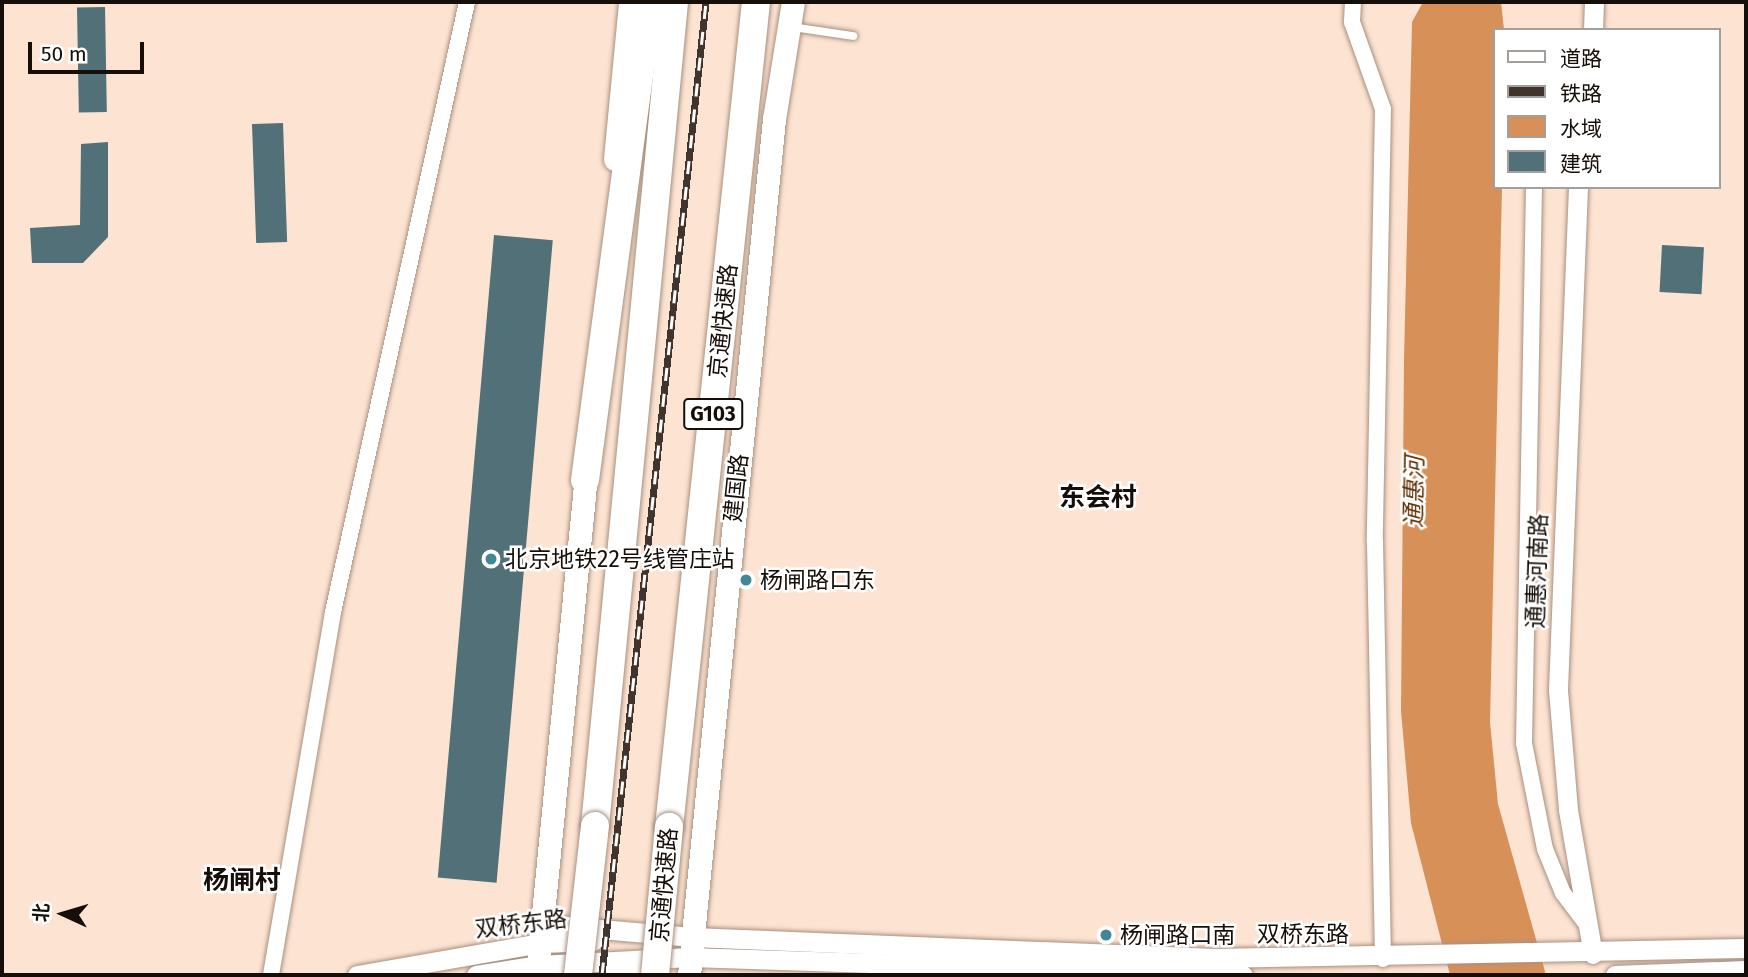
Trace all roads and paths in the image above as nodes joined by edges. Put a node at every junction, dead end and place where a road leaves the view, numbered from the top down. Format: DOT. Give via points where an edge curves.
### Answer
graph roads {
  1 [pos="467,2"];
  2 [pos="630,2"];
  3 [pos="649,2"];
  4 [pos="674,2"];
  5 [pos="756,2"];
  6 [pos="793,2"];
  7 [pos="1353,2"];
  8 [pos="1594,2"];
  9 [pos="789,26"];
  10 [pos="1582,28"];
  11 [pos="1593,28"];
  12 [pos="853,37"];
  13 [pos="1534,189"];
  14 [pos="1578,189"];
  15 [pos="585,480"];
  16 [pos="1588,926"];
  17 [pos="1746,948"];
  18 [pos="1716,949"];
  19 [pos="540,952"];
  20 [pos="1594,954"];
  21 [pos="690,957"];
  22 [pos="1383,959"];
  23 [pos="1746,970"];
  24 [pos="1722,973"];
  25 [pos="271,975"];
  26 [pos="357,975"];
  27 [pos="476,975"];
  28 [pos="578,975"];
  29 [pos="611,975"];
  30 [pos="655,975"];
  31 [pos="1243,975"];
  32 [pos="1615,975"];
  1 -- 25 [label="street" via="333,612"];
  2 -- 15 [label="main road"];
  3 -- 15 [label="highway"];
  4 -- 28 [label="highway, bridge"];
  5 -- 30 [label="highway, 京通快速路 / G103, bridge"];
  6 -- 9 [label="main road, 建国路"];
  7 -- 22 [label="street" via="1352,22 1383,109 1375,542"];
  8 -- 10 [label="street"];
  8 -- 11 [label="street"];
  9 -- 12 [label="lane"];
  9 -- 21 [label="main road, 建国路"];
  13 -- 16 [label="street" via="1524,743 1545,849 1563,893"];
  14 -- 16 [label="street, 通惠河南路" via="1558,690 1568,810"];
  15 -- 19 [label="main road"];
  16 -- 20 [label="street, 通惠河南路"];
  17 -- 18 [label="street, 双桥东路"];
  18 -- 20 [label="street, 双桥东路"];
  18 -- 24 [label="street"];
  19 -- 21 [label="street, 双桥东路"];
  19 -- 21 [label="street, 双桥东路"];
  19 -- 26 [label="street, 双桥东路"];
  19 -- 27 [label="street, 双桥东路"];
  20 -- 22 [label="street, 双桥东路"];
  21 -- 22 [label="street, 双桥东路"];
  21 -- 29 [label="street, 双桥东路"];
  21 -- 31 [label="street, 双桥东路"];
  23 -- 24 [label="street"];
  24 -- 32 [label="street"];
}
